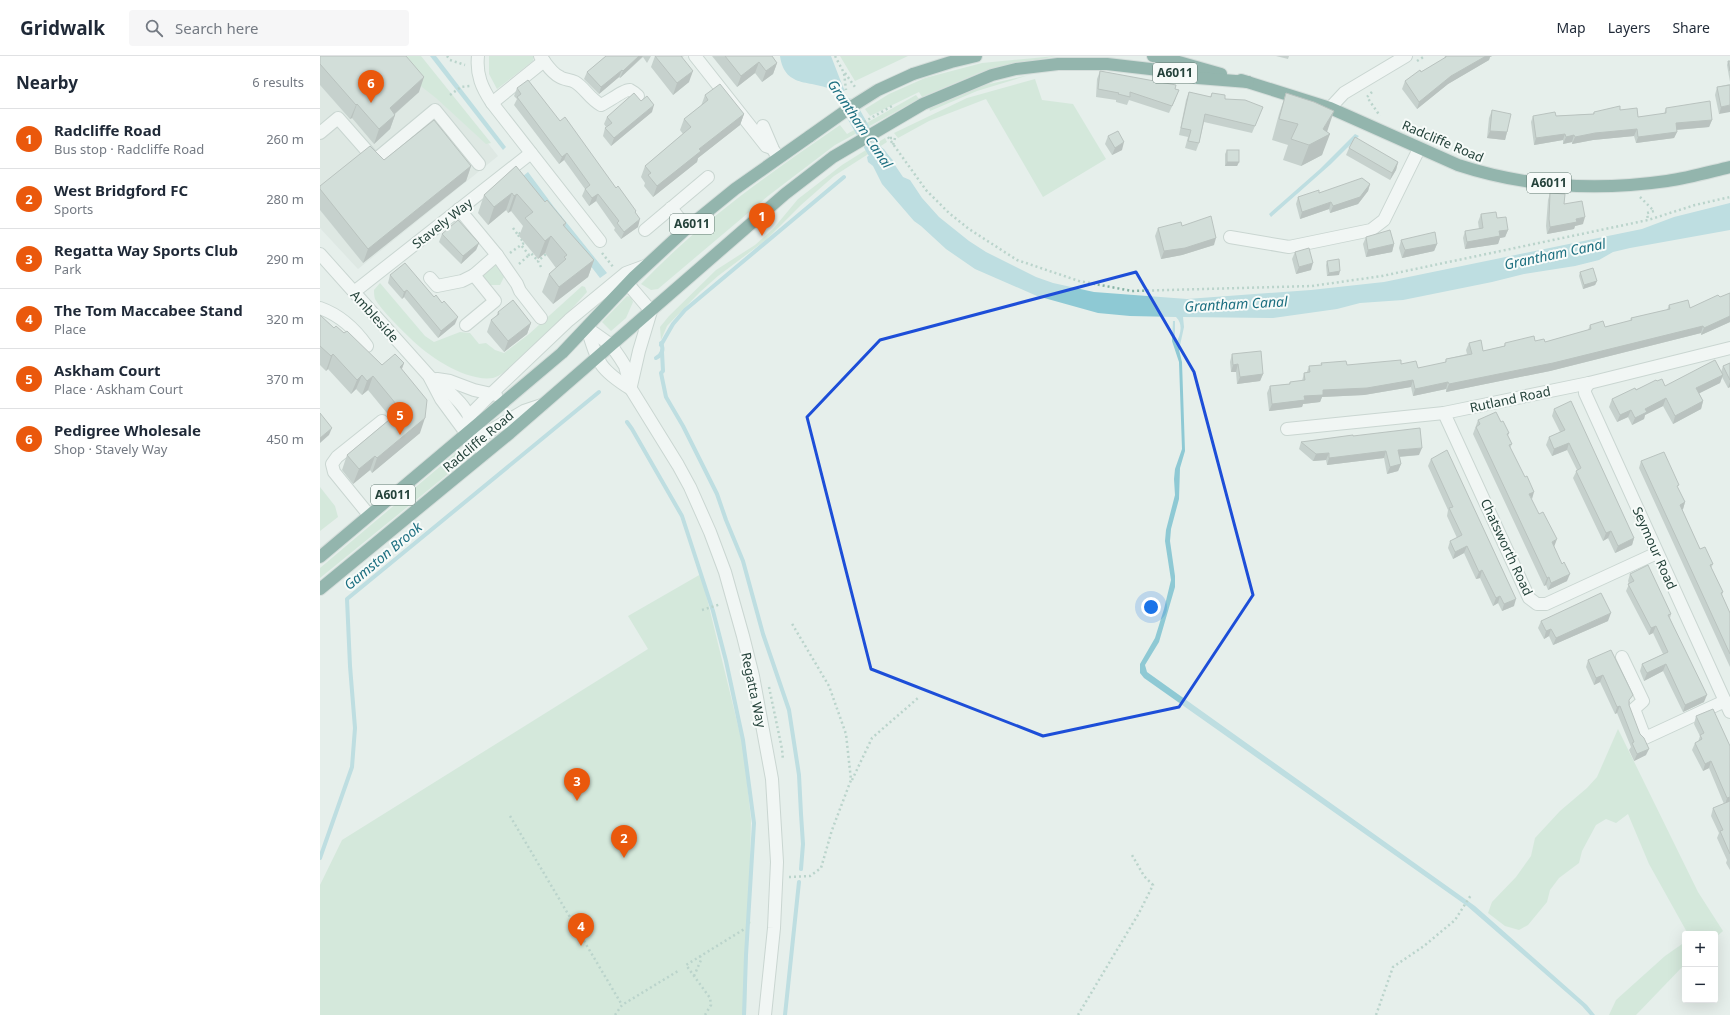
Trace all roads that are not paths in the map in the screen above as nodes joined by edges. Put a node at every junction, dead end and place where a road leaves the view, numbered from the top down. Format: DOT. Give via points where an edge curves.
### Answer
graph roads {
  1 [pos="478,56"];
  2 [pos="695,56"];
  3 [pos="976,56"];
  4 [pos="1153,56"];
  5 [pos="542,59"];
  6 [pos="1103,60"];
  7 [pos="1410,60"];
  8 [pos="1248,82"];
  9 [pos="638,96"];
  10 [pos="492,103"];
  11 [pos="1330,108"];
  12 [pos="763,126"];
  13 [pos="320,133"];
  14 [pos="1420,149"];
  15 [pos="775,152"];
  16 [pos="531,153"];
  17 [pos="479,164"];
  18 [pos="1730,168"];
  19 [pos="708,177"];
  20 [pos="671,208"];
  21 [pos="459,210"];
  22 [pos="687,228"];
  23 [pos="645,230"];
  24 [pos="1230,237"];
  25 [pos="600,241"];
  26 [pos="320,254"];
  27 [pos="501,256"];
  28 [pos="645,266"];
  29 [pos="474,275"];
  30 [pos="430,278"];
  31 [pos="628,284"];
  32 [pos="354,292"];
  33 [pos="320,308"];
  34 [pos="651,310"];
  35 [pos="541,318"];
  36 [pos="466,325"];
  37 [pos="587,328"];
  38 [pos="611,345"];
  39 [pos="367,346"];
  40 [pos="1730,348"];
  41 [pos="597,358"];
  42 [pos="430,377"];
  43 [pos="1589,383"];
  44 [pos="631,389"];
  45 [pos="491,394"];
  46 [pos="509,397"];
  47 [pos="542,405"];
  48 [pos="1444,412"];
  49 [pos="382,420"];
  50 [pos="472,427"];
  51 [pos="1287,429"];
  52 [pos="483,455"];
  53 [pos="369,516"];
  54 [pos="1657,553"];
  55 [pos="320,557"];
  56 [pos="320,589"];
  57 [pos="1622,657"];
  58 [pos="1725,701"];
  59 [pos="1730,712"];
  60 [pos="765,1015"];
  1 -- 10 [label="street" via="480,84"];
  2 -- 15 [label="street" via="766,146"];
  3 -- 15 [label="highway, Radcliffe Road / A6011, bridge" via="913,74 851,106 810,136"];
  4 -- 8 [label="highway, Radcliffe Road / A6011"];
  5 -- 9 [label="street" via="555,74 575,82 592,100 601,105 625,90"];
  5 -- 10 [label="street"];
  6 -- 8 [label="highway, Radcliffe Road / A6011" via="1198,78"];
  6 -- 34 [label="highway, Radcliffe Road / A6011" via="1016,69 992,75 923,104 833,157 785,194"];
  7 -- 11 [label="street" via="1344,93"];
  8 -- 11 [label="highway, Radcliffe Road / A6011"];
  10 -- 16 [label="street"];
  11 -- 14 [label="highway, Radcliffe Road / A6011"];
  12 -- 15 [label="street"];
  13 -- 17 [label="street" via="338,118 375,160 435,110"];
  14 -- 18 [label="highway, Radcliffe Road / A6011" via="1458,165 1515,181 1598,187 1667,181"];
  14 -- 24 [label="street" via="1384,220 1371,230 1289,247"];
  15 -- 22 [label="highway, Radcliffe Road / A6011"];
  16 -- 21 [label="street, Stavely Way"];
  16 -- 25 [label="street"];
  19 -- 20 [label="street"];
  20 -- 22 [label="street"];
  20 -- 23 [label="street"];
  21 -- 27 [label="street"];
  21 -- 32 [label="street, Stavely Way"];
  22 -- 28 [label="highway, Radcliffe Road / A6011"];
  26 -- 32 [label="street, Ambleside"];
  27 -- 29 [label="street"];
  27 -- 35 [label="street" via="520,291"];
  28 -- 31 [label="highway, Radcliffe Road / A6011"];
  28 -- 45 [label="street, Radcliffe Road" via="626,273 575,315"];
  29 -- 30 [label="street" via="462,281 437,286"];
  29 -- 36 [label="street" via="495,301"];
  31 -- 34 [label="street"];
  31 -- 37 [label="highway, Radcliffe Road / A6011"];
  32 -- 42 [label="street, Ambleside"];
  33 -- 39 [label="street" via="340,318"];
  34 -- 38 [label="highway, Radcliffe Road / A6011"];
  34 -- 44 [label="street" via="638,351"];
  37 -- 38 [label="street, Regatta Way"];
  37 -- 41 [label="street, Regatta Way"];
  37 -- 46 [label="highway, Radcliffe Road / A6011" via="562,353"];
  38 -- 41 [label="highway, Radcliffe Road / A6011"];
  38 -- 44 [label="street, Regatta Way" via="625,366"];
  40 -- 43 [label="street, Rutland Road"];
  41 -- 44 [label="street, Regatta Way" via="610,376"];
  41 -- 47 [label="highway, Radcliffe Road / A6011"];
  42 -- 45 [label="street"];
  42 -- 50 [label="street, Ambleside" via="441,399"];
  42 -- 50 [label="street, Ambleside" via="452,392 465,407"];
  43 -- 48 [label="street, Rutland Road"];
  43 -- 54 [label="street, Seymour Road" via="1585,393"];
  44 -- 60 [label="street, Regatta Way" via="682,471 710,532 725,572 753,676 772,779 777,862 774,928"];
  45 -- 46 [label="street"];
  45 -- 50 [label="street, Radcliffe Road"];
  46 -- 50 [label="highway, Radcliffe Road / A6011"];
  47 -- 50 [label="street" via="524,411 488,432"];
  47 -- 52 [label="highway, Radcliffe Road / A6011"];
  48 -- 51 [label="street, Rutland Road"];
  48 -- 54 [label="street, Chatsworth Road" via="1529,598 1537,604 1546,604"];
  49 -- 53 [label="street" via="332,464 334,472"];
  50 -- 52 [label="street, Ambleside"];
  50 -- 53 [label="highway, Radcliffe Road / A6011"];
  52 -- 56 [label="highway, Radcliffe Road / A6011"];
  53 -- 55 [label="highway, Radcliffe Road / A6011"];
  54 -- 58 [label="street, Seymour Road"];
  57 -- 58 [label="street" via="1643,702 1634,709 1645,738"];
  58 -- 59 [label="street, Seymour Road"];
}
